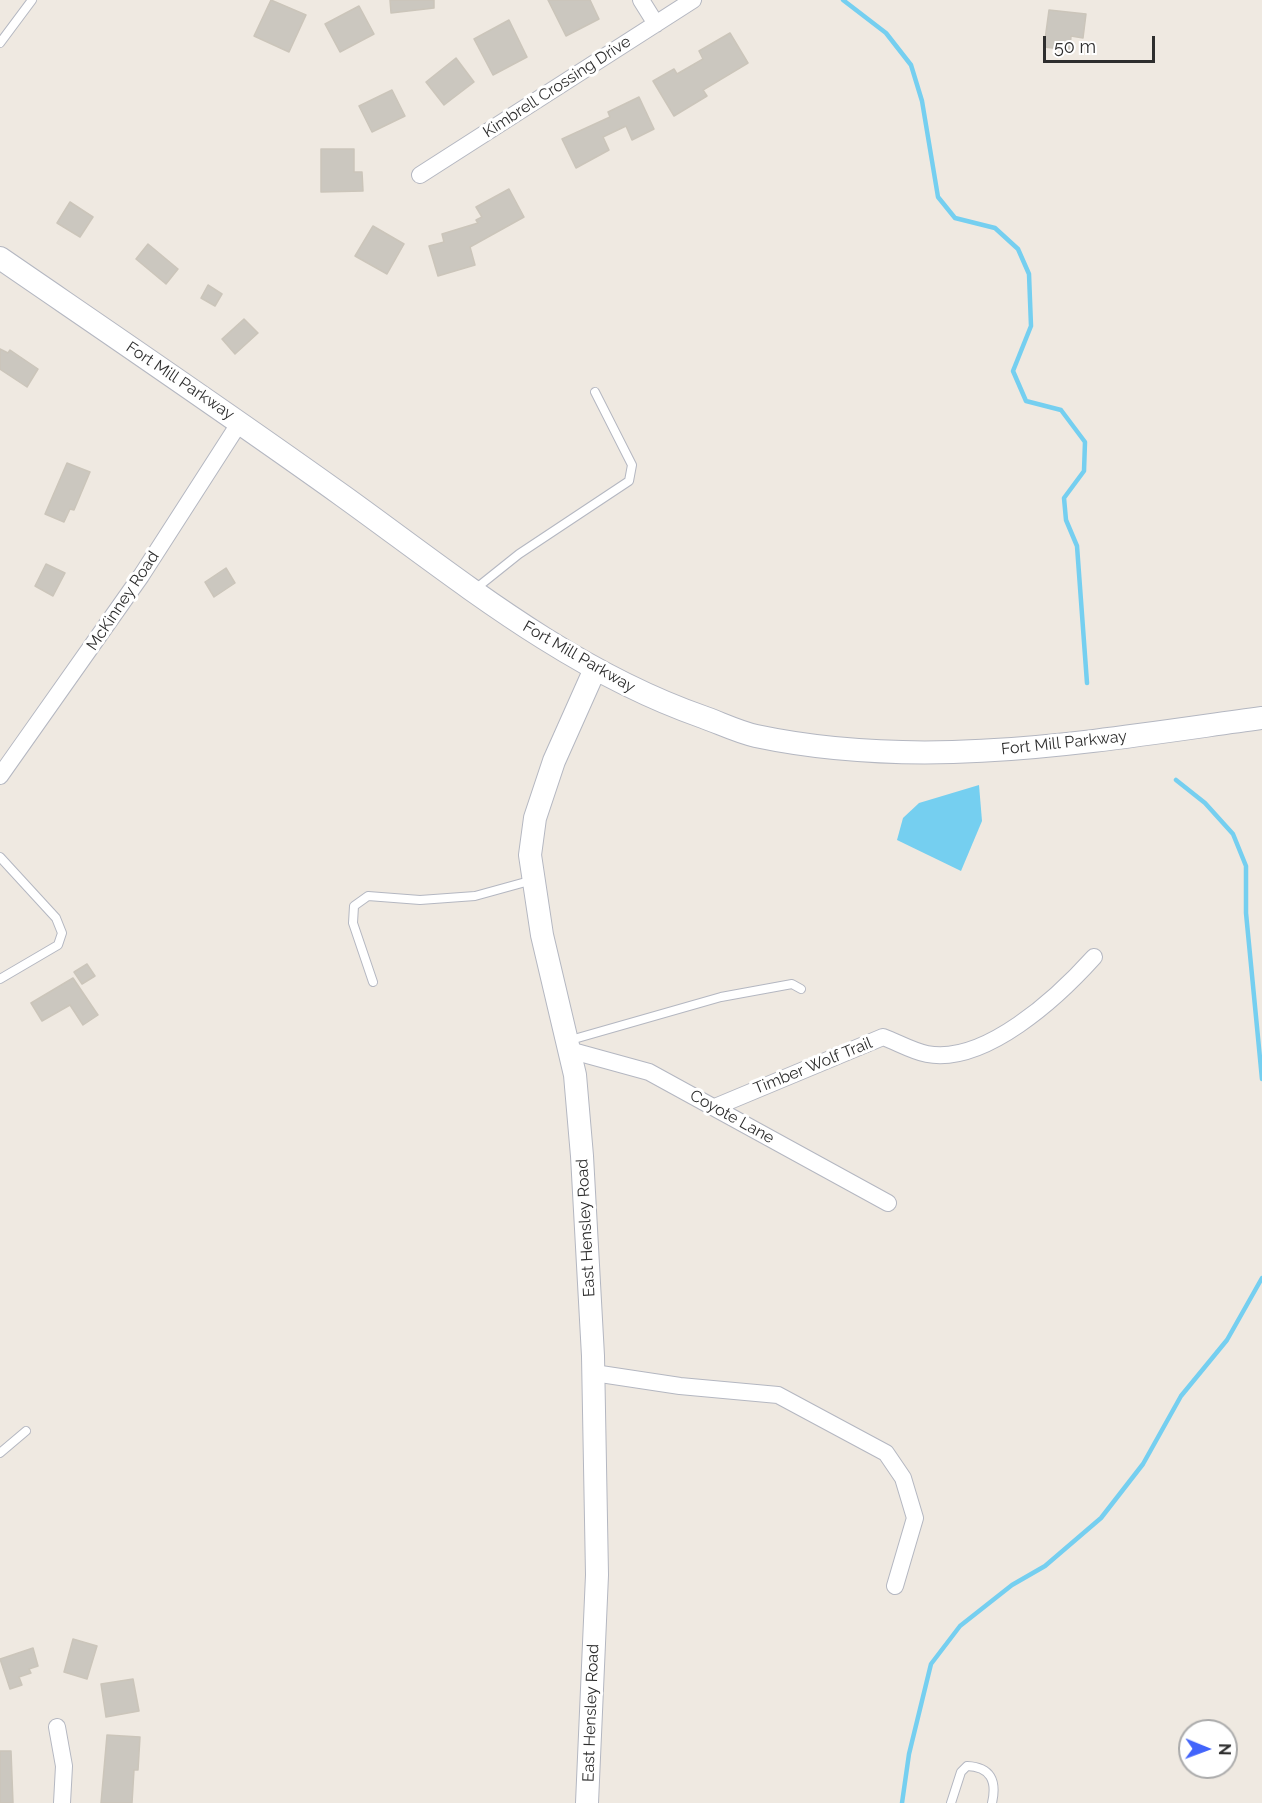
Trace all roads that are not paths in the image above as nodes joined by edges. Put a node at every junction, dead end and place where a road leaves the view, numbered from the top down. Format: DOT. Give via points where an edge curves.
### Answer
graph roads {
  1 [pos="32,0"];
  2 [pos="641,0"];
  3 [pos="693,0"];
  4 [pos="656,24"];
  5 [pos="0,43"];
  6 [pos="420,175"];
  7 [pos="0,258"];
  8 [pos="595,392"];
  9 [pos="240,422"];
  10 [pos="473,590"];
  11 [pos="596,669"];
  12 [pos="1262,718"];
  13 [pos="0,776"];
  14 [pos="0,857"];
  15 [pos="533,880"];
  16 [pos="1094,957"];
  17 [pos="0,979"];
  18 [pos="374,982"];
  19 [pos="801,989"];
  20 [pos="568,1045"];
  21 [pos="715,1107"];
  22 [pos="888,1203"];
  23 [pos="594,1373"];
  24 [pos="26,1431"];
  25 [pos="0,1453"];
  26 [pos="895,1586"];
  27 [pos="57,1727"];
  28 [pos="62,1803"];
  29 [pos="587,1803"];
  30 [pos="951,1803"];
  31 [pos="992,1803"];
  1 -- 5 [label="lane"];
  2 -- 4 [label="street"];
  3 -- 4 [label="street, Kimbrell Crossing Drive"];
  4 -- 6 [label="street, Kimbrell Crossing Drive"];
  7 -- 9 [label="main road, Fort Mill Parkway"];
  8 -- 10 [label="lane" via="632,465 629,481 519,554"];
  9 -- 10 [label="main road, Fort Mill Parkway"];
  9 -- 13 [label="street, McKinney Road" via="141,576"];
  10 -- 11 [label="main road, Fort Mill Parkway" via="545,641"];
  11 -- 12 [label="main road, Fort Mill Parkway" via="648,696 752,735 862,750 1026,750"];
  11 -- 15 [label="main road, East Hensley Road" via="554,761 535,818 530,855"];
  14 -- 17 [label="lane" via="56,918 62,933 58,945"];
  15 -- 18 [label="lane" via="475,896 420,900 368,896 354,906 352,923"];
  15 -- 20 [label="main road, East Hensley Road"];
  16 -- 21 [label="street, Timber Wolf Trail" via="1041,1008 976,1047 949,1054 927,1053 883,1037"];
  19 -- 20 [label="lane" via="792,984 721,997"];
  20 -- 21 [label="street, Coyote Lane" via="649,1072"];
  20 -- 23 [label="main road, East Hensley Road" via="575,1075 582,1156"];
  21 -- 22 [label="street, Coyote Lane"];
  23 -- 26 [label="street" via="778,1395 885,1453 903,1478 915,1518"];
  23 -- 29 [label="main road, East Hensley Road" via="597,1575"];
  24 -- 25 [label="lane"];
  27 -- 28 [label="street" via="64,1766"];
  30 -- 31 [label="lane" via="961,1772 967,1767 980,1767 991,1774 995,1790"];
}
